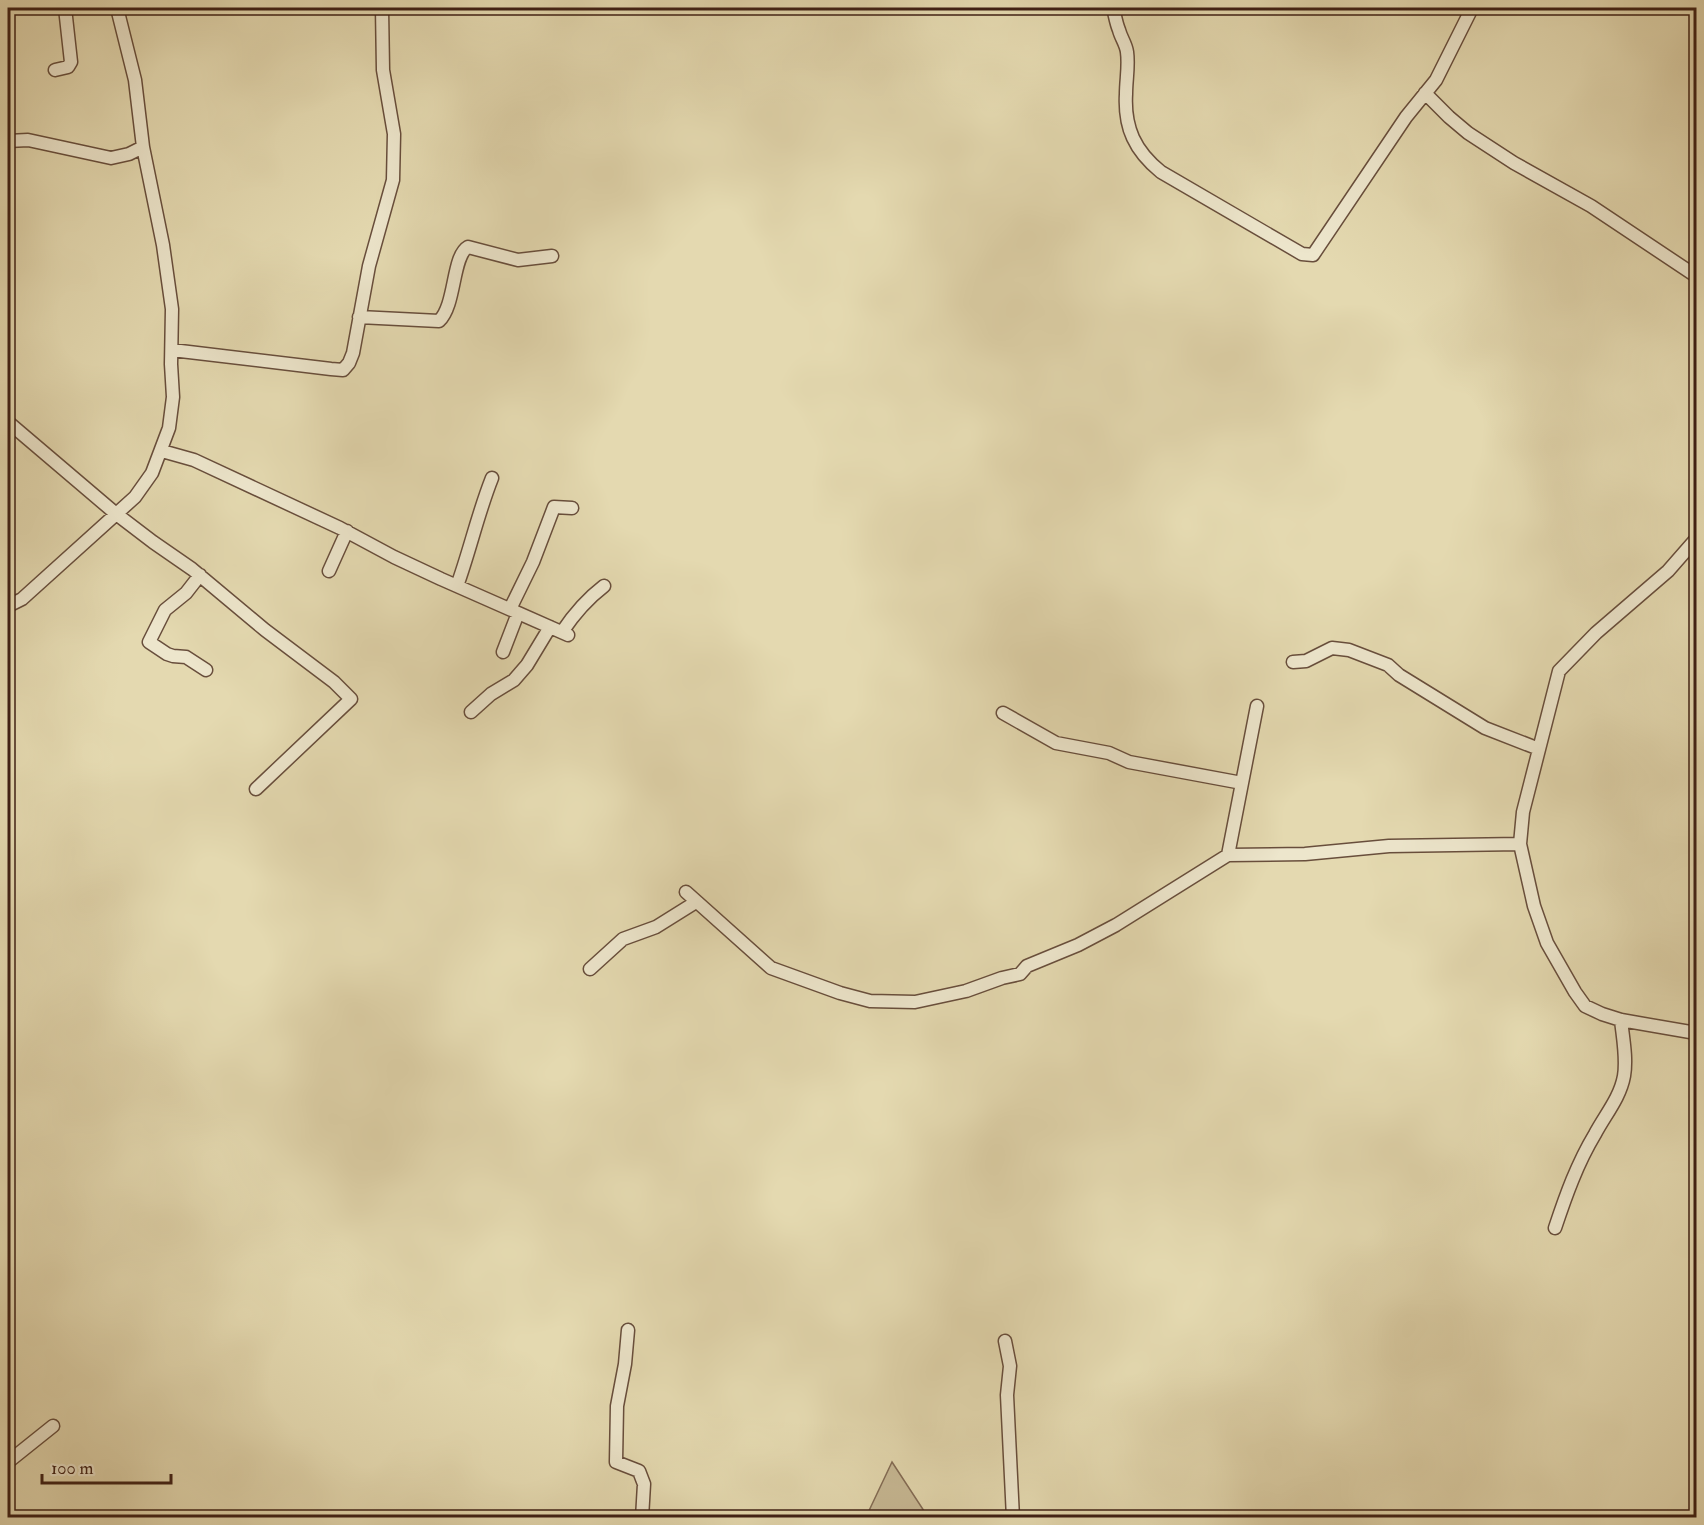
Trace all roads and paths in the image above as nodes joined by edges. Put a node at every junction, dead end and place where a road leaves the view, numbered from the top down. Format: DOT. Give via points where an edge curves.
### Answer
graph roads {
  1 [pos="65,8"];
  2 [pos="117,8"];
  3 [pos="382,8"];
  4 [pos="1113,8"];
  5 [pos="1472,8"];
  6 [pos="55,70"];
  7 [pos="1425,93"];
  8 [pos="8,141"];
  9 [pos="143,147"];
  10 [pos="552,256"];
  11 [pos="1696,276"];
  12 [pos="359,317"];
  13 [pos="172,350"];
  14 [pos="8,422"];
  15 [pos="162,451"];
  16 [pos="492,478"];
  17 [pos="572,508"];
  18 [pos="115,513"];
  19 [pos="347,531"];
  20 [pos="1696,539"];
  21 [pos="329,570"];
  22 [pos="200,575"];
  23 [pos="457,586"];
  24 [pos="604,586"];
  25 [pos="8,606"];
  26 [pos="514,611"];
  27 [pos="550,627"];
  28 [pos="503,652"];
  29 [pos="1293,662"];
  30 [pos="206,670"];
  31 [pos="1257,705"];
  32 [pos="471,712"];
  33 [pos="1003,713"];
  34 [pos="1539,749"];
  35 [pos="1242,783"];
  36 [pos="256,789"];
  37 [pos="1520,844"];
  38 [pos="1228,855"];
  39 [pos="686,892"];
  40 [pos="696,902"];
  41 [pos="590,969"];
  42 [pos="1621,1020"];
  43 [pos="1696,1033"];
  44 [pos="1555,1227"];
  45 [pos="628,1330"];
  46 [pos="1005,1341"];
  47 [pos="53,1426"];
  48 [pos="8,1461"];
  49 [pos="642,1518"];
  50 [pos="1013,1518"];
  1 -- 6 [label="street" via="71,62 68,67"];
  2 -- 9 [label="street" via="135,80"];
  3 -- 12 [label="street" via="383,70 394,134 393,180"];
  4 -- 7 [label="street" via="1127,49 1126,119 1146,159 1161,172 1302,254 1314,255"];
  5 -- 7 [label="street" via="1436,80"];
  7 -- 11 [label="street" via="1468,133 1591,206"];
  8 -- 9 [label="street" via="28,140 111,158"];
  9 -- 13 [label="street" via="170,288"];
  10 -- 12 [label="street" via="518,260 468,247 461,254 440,321"];
  12 -- 13 [label="street" via="353,353 343,370"];
  13 -- 15 [label="street" via="173,397"];
  14 -- 18 [label="street"];
  15 -- 18 [label="street" via="135,497"];
  15 -- 19 [label="street" via="194,460"];
  16 -- 23 [label="street"];
  17 -- 26 [label="street" via="554,507"];
  18 -- 22 [label="street"];
  18 -- 25 [label="street" via="22,599"];
  19 -- 21 [label="street"];
  19 -- 23 [label="street"];
  20 -- 34 [label="street" via="1668,571 1559,671"];
  22 -- 30 [label="street" via="165,610 149,642"];
  22 -- 36 [label="street" via="351,699"];
  23 -- 26 [label="street"];
  24 -- 27 [label="street" via="572,617 565,633"];
  26 -- 27 [label="street"];
  26 -- 28 [label="street"];
  27 -- 32 [label="street" via="514,680"];
  29 -- 34 [label="street" via="1306,661 1332,648 1349,650 1388,665 1485,728"];
  31 -- 35 [label="street"];
  33 -- 35 [label="street" via="1056,743 1109,753 1129,762"];
  34 -- 37 [label="street" via="1522,812"];
  35 -- 38 [label="street"];
  37 -- 38 [label="street"];
  37 -- 42 [label="street" via="1534,906 1548,943 1575,992 1586,1006"];
  38 -- 40 [label="street" via="1116,924 1027,966 1020,974 915,1002 870,1001 771,968"];
  39 -- 40 [label="street"];
  40 -- 41 [label="street" via="656,927 623,939"];
  42 -- 43 [label="street"];
  42 -- 44 [label="street" via="1625,1056 1619,1092 1571,1178"];
  45 -- 49 [label="street" via="617,1406 616,1462 639,1471 644,1484"];
  46 -- 50 [label="street" via="1010,1366 1007,1395"];
  47 -- 48 [label="street"];
}
